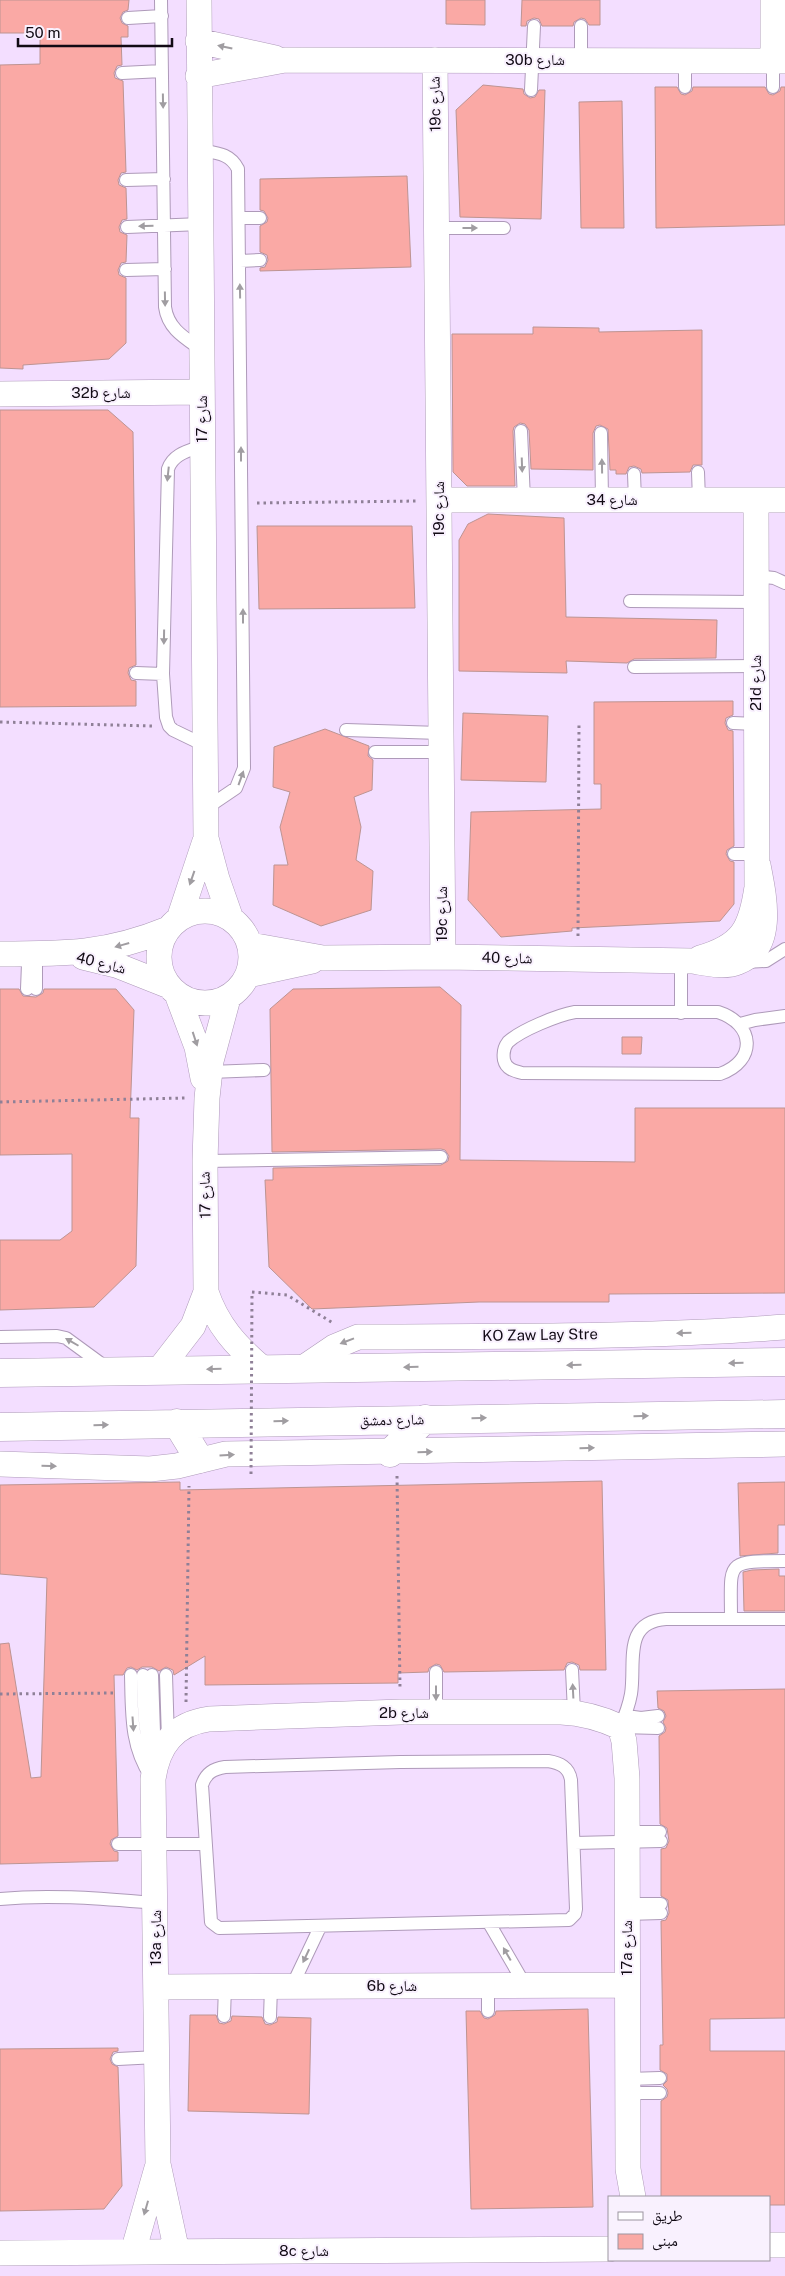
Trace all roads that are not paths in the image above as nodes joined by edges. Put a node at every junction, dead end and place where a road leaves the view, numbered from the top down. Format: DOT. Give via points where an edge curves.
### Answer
graph roads {
  1 [pos="161,0"];
  2 [pos="199,0"];
  3 [pos="773,0"];
  4 [pos="162,16"];
  5 [pos="128,18"];
  6 [pos="534,26"];
  7 [pos="580,26"];
  8 [pos="198,41"];
  9 [pos="285,60"];
  10 [pos="435,60"];
  11 [pos="533,60"];
  12 [pos="580,60"];
  13 [pos="685,60"];
  14 [pos="779,61"];
  15 [pos="162,71"];
  16 [pos="122,72"];
  17 [pos="198,76"];
  18 [pos="685,87"];
  19 [pos="773,87"];
  20 [pos="530,90"];
  21 [pos="200,150"];
  22 [pos="164,179"];
  23 [pos="126,180"];
  24 [pos="240,218"];
  25 [pos="260,218"];
  26 [pos="201,224"];
  27 [pos="165,225"];
  28 [pos="127,227"];
  29 [pos="436,228"];
  30 [pos="504,228"];
  31 [pos="260,260"];
  32 [pos="240,261"];
  33 [pos="165,269"];
  34 [pos="126,270"];
  35 [pos="202,350"];
  36 [pos="202,392"];
  37 [pos="0,394"];
  38 [pos="521,431"];
  39 [pos="601,433"];
  40 [pos="202,446"];
  41 [pos="698,472"];
  42 [pos="634,474"];
  43 [pos="439,500"];
  44 [pos="602,500"];
  45 [pos="635,500"];
  46 [pos="699,500"];
  47 [pos="756,500"];
  48 [pos="785,500"];
  49 [pos="534,503"];
  50 [pos="756,576"];
  51 [pos="785,583"];
  52 [pos="630,601"];
  53 [pos="756,602"];
  54 [pos="756,666"];
  55 [pos="634,667"];
  56 [pos="136,673"];
  57 [pos="163,674"];
  58 [pos="346,730"];
  59 [pos="441,743"];
  60 [pos="204,745"];
  61 [pos="375,752"];
  62 [pos="205,809"];
  63 [pos="206,838"];
  64 [pos="750,858"];
  65 [pos="231,919"];
  66 [pos="174,924"];
  67 [pos="250,945"];
  68 [pos="785,949"];
  69 [pos="0,954"];
  70 [pos="32,954"];
  71 [pos="60,954"];
  72 [pos="442,957"];
  73 [pos="323,958"];
  74 [pos="686,961"];
  75 [pos="738,962"];
  76 [pos="248,975"];
  77 [pos="31,989"];
  78 [pos="173,990"];
  79 [pos="228,998"];
  80 [pos="681,1013"];
  81 [pos="785,1016"];
  82 [pos="740,1024"];
  83 [pos="264,1070"];
  84 [pos="210,1072"];
  85 [pos="206,1098"];
  86 [pos="441,1157"];
  87 [pos="205,1161"];
  88 [pos="206,1292"];
  89 [pos="785,1327"];
  90 [pos="0,1337"];
  91 [pos="785,1362"];
  92 [pos="262,1368"];
  93 [pos="303,1368"];
  94 [pos="158,1370"];
  95 [pos="111,1371"];
  96 [pos="0,1373"];
  97 [pos="785,1414"];
  98 [pos="425,1419"];
  99 [pos="177,1423"];
  100 [pos="0,1426"];
  101 [pos="785,1444"];
  102 [pos="393,1453"];
  103 [pos="194,1461"];
  104 [pos="0,1464"];
  105 [pos="785,1561"];
  106 [pos="732,1619"];
  107 [pos="785,1619"];
  108 [pos="572,1670"];
  109 [pos="436,1672"];
  110 [pos="166,1675"];
  111 [pos="574,1712"];
  112 [pos="436,1714"];
  113 [pos="623,1721"];
  114 [pos="658,1722"];
  115 [pos="164,1752"];
  116 [pos="626,1837"];
  117 [pos="661,1837"];
  118 [pos="574,1843"];
  119 [pos="118,1844"];
  120 [pos="154,1844"];
  121 [pos="206,1844"];
  122 [pos="0,1899"];
  123 [pos="156,1903"];
  124 [pos="661,1908"];
  125 [pos="627,1909"];
  126 [pos="489,1923"];
  127 [pos="320,1927"];
  128 [pos="488,1985"];
  129 [pos="525,1985"];
  130 [pos="627,1985"];
  131 [pos="225,1986"];
  132 [pos="282,1986"];
  133 [pos="156,1987"];
  134 [pos="488,2011"];
  135 [pos="224,2016"];
  136 [pos="270,2017"];
  137 [pos="157,2057"];
  138 [pos="118,2059"];
  139 [pos="660,2078"];
  140 [pos="628,2086"];
  141 [pos="660,2093"];
  142 [pos="158,2164"];
  143 [pos="628,2169"];
  144 [pos="621,2196"];
  145 [pos="633,2196"];
  146 [pos="770,2245"];
  147 [pos="785,2245"];
  148 [pos="608,2249"];
  149 [pos="133,2252"];
  150 [pos="177,2252"];
  151 [pos="0,2253"];
  1 -- 4 [label="lane"];
  2 -- 8 [label="street, شارع 17"];
  3 -- 14 [label="street"];
  4 -- 5 [label="lane"];
  4 -- 15 [label="lane"];
  6 -- 11 [label="lane"];
  7 -- 12 [label="lane"];
  9 -- 8 [label="street, 30b شارع, one-way"];
  8 -- 17 [label="street, شارع 17"];
  9 -- 10 [label="street, 30b شارع"];
  9 -- 17 [label="street, 30b شارع"];
  10 -- 11 [label="street, 30b شارع"];
  10 -- 29 [label="street, 19c شارع"];
  11 -- 12 [label="street, 30b شارع"];
  11 -- 20 [label="lane"];
  12 -- 13 [label="street, 30b شارع"];
  13 -- 14 [label="street, 30b شارع"];
  13 -- 18 [label="lane"];
  14 -- 19 [label="lane"];
  15 -- 16 [label="lane"];
  15 -- 22 [label="lane, one-way"];
  17 -- 21 [label="street, شارع 17"];
  21 -- 24 [label="lane" via="224,155 235,163 239,176"];
  21 -- 26 [label="street, شارع 17"];
  22 -- 23 [label="lane"];
  22 -- 27 [label="lane"];
  24 -- 25 [label="lane"];
  24 -- 32 [label="lane"];
  26 -- 27 [label="lane"];
  26 -- 35 [label="street, شارع 17"];
  27 -- 28 [label="lane, one-way"];
  27 -- 33 [label="lane"];
  29 -- 30 [label="lane, one-way"];
  29 -- 43 [label="street, 19c شارع" via="443,381"];
  31 -- 32 [label="lane"];
  62 -- 32 [label="lane, one-way" via="236,788 244,768"];
  33 -- 34 [label="lane"];
  33 -- 35 [label="lane, one-way" via="168,320 176,332"];
  35 -- 36 [label="street, شارع 17"];
  36 -- 37 [label="street, 32b شارع"];
  36 -- 40 [label="street, شارع 17"];
  38 -- 49 [label="lane, one-way"];
  44 -- 39 [label="lane, one-way"];
  40 -- 57 [label="lane, one-way" via="173,459 168,470"];
  40 -- 60 [label="street, شارع 17"];
  41 -- 46 [label="lane"];
  42 -- 45 [label="lane"];
  43 -- 49 [label="street, شارع 34"];
  43 -- 59 [label="street, 19c شارع"];
  44 -- 45 [label="street, شارع 34"];
  44 -- 49 [label="street, شارع 34"];
  45 -- 46 [label="street, شارع 34"];
  46 -- 47 [label="street, شارع 34"];
  47 -- 48 [label="street, شارع 34"];
  47 -- 50 [label="street, 21d شارع"];
  50 -- 51 [label="lane"];
  50 -- 53 [label="street, 21d شارع"];
  52 -- 53 [label="lane"];
  53 -- 54 [label="street, 21d شارع"];
  54 -- 55 [label="lane"];
  54 -- 64 [label="street, 21d شارع" via="744,724"];
  56 -- 57 [label="lane"];
  57 -- 60 [label="lane" via="168,726"];
  58 -- 59 [label="lane"];
  59 -- 61 [label="lane"];
  59 -- 72 [label="street, 19c شارع"];
  60 -- 62 [label="street, شارع 17"];
  62 -- 63 [label="street, شارع 17"];
  63 -- 65 [label="street, شارع 17"];
  63 -- 66 [label="street, شارع 17, one-way"];
  64 -- 74 [label="street, 21d شارع" via="754,911 743,934 724,950"];
  64 -- 75 [label="street, 21d شارع" via="764,905 764,928 759,945"];
  65 -- 66 [label="street" via="219,912 205,910 191,913"];
  65 -- 67 [label="street" via="243,930"];
  66 -- 71 [label="street, شارع 40, one-way" via="116,947"];
  66 -- 78 [label="street" via="161,942 159,958 161,973"];
  67 -- 73 [label="street, شارع 40"];
  67 -- 76 [label="street"];
  68 -- 75 [label="lane" via="766,961"];
  69 -- 70 [label="street, شارع 40"];
  70 -- 71 [label="street, شارع 40"];
  70 -- 77 [label="lane"];
  71 -- 78 [label="street, شارع 40" via="116,965"];
  72 -- 73 [label="street, شارع 40"];
  72 -- 74 [label="street, شارع 40"];
  73 -- 76 [label="street, شارع 40"];
  74 -- 75 [label="street"];
  74 -- 80 [label="lane"];
  76 -- 79 [label="street"];
  78 -- 79 [label="street" via="193,1002 211,1003"];
  78 -- 85 [label="street, شارع 17, one-way" via="198,1047"];
  79 -- 84 [label="street, شارع 17"];
  80 -- 82 [label="lane" via="718,1012 731,1016"];
  80 -- 82 [label="lane" via="575,1012 560,1015 507,1043 503,1052 504,1063 522,1073 720,1074 732,1070 742,1061 746,1036"];
  81 -- 82 [label="lane"];
  83 -- 84 [label="lane"];
  84 -- 85 [label="street, شارع 17"];
  85 -- 87 [label="street, شارع 17"];
  86 -- 87 [label="lane"];
  87 -- 88 [label="street, شارع 17"];
  88 -- 92 [label="street, شارع 17" via="221,1326 232,1341"];
  88 -- 94 [label="street, شارع 17" via="193,1326"];
  89 -- 93 [label="street, KO Zaw Lay Stre, one-way" via="615,1335 358,1337 341,1342"];
  95 -- 90 [label="lane, one-way" via="66,1338"];
  91 -- 93 [label="main road, one-way"];
  92 -- 93 [label="main road"];
  92 -- 94 [label="main road, one-way"];
  94 -- 95 [label="main road"];
  95 -- 96 [label="main road"];
  98 -- 97 [label="main road, شارع دمشق, one-way"];
  99 -- 98 [label="main road, شارع دمشق, one-way"];
  98 -- 102 [label="main road"];
  100 -- 99 [label="main road, شارع دمشق, one-way"];
  99 -- 103 [label="main road"];
  102 -- 101 [label="street, one-way"];
  103 -- 102 [label="street, one-way" via="226,1454"];
  104 -- 103 [label="street, one-way" via="150,1468"];
  105 -- 106 [label="lane" via="750,1561 735,1566 732,1574"];
  106 -- 107 [label="lane"];
  106 -- 113 [label="lane" via="656,1620 639,1631 633,1652 631,1693"];
  111 -- 108 [label="lane, one-way"];
  109 -- 112 [label="lane, one-way"];
  110 -- 115 [label="lane"];
  111 -- 112 [label="street, 2b شارع"];
  111 -- 113 [label="street, 2b شارع"];
  112 -- 115 [label="street, 2b شارع" via="401,1712 210,1719"];
  113 -- 114 [label="lane"];
  113 -- 116 [label="street, 17a شارع"];
  115 -- 115 [label="lane, one-way" via="150,1751 144,1723 142,1675 132,1692 134,1739 144,1767"];
  115 -- 120 [label="street, 13a شارع"];
  116 -- 117 [label="lane"];
  116 -- 118 [label="lane"];
  116 -- 125 [label="street, 17a شارع"];
  118 -- 121 [label="lane" via="570,1775 557,1762 538,1761 217,1768 210,1772 202,1785"];
  118 -- 126 [label="lane" via="576,1909 573,1918 565,1922"];
  119 -- 120 [label="lane"];
  120 -- 121 [label="lane"];
  120 -- 123 [label="street, 13a شارع"];
  121 -- 127 [label="lane" via="210,1918 214,1926"];
  122 -- 123 [label="lane" via="25,1896"];
  123 -- 133 [label="street, 13a شارع"];
  124 -- 125 [label="lane"];
  125 -- 130 [label="street, 17a شارع"];
  126 -- 127 [label="lane"];
  129 -- 126 [label="lane, one-way"];
  127 -- 132 [label="lane, one-way"];
  128 -- 129 [label="street, 6b شارع"];
  128 -- 132 [label="street, 6b شارع"];
  128 -- 134 [label="lane"];
  129 -- 130 [label="street, 6b شارع"];
  130 -- 140 [label="street, 17a شارع"];
  131 -- 132 [label="street, 6b شارع"];
  131 -- 133 [label="street, 6b شارع"];
  131 -- 135 [label="lane"];
  132 -- 136 [label="lane"];
  133 -- 137 [label="street, 13a شارع"];
  137 -- 138 [label="lane"];
  137 -- 142 [label="street, 13a شارع"];
  139 -- 140 [label="lane"];
  140 -- 141 [label="lane"];
  140 -- 143 [label="street, 17a شارع"];
  142 -- 149 [label="street, 13a شارع, one-way"];
  142 -- 150 [label="street, 13a شارع"];
  143 -- 144 [label="street, 17a شارع"];
  143 -- 145 [label="street, 17a شارع"];
  146 -- 147 [label="street"];
  148 -- 150 [label="street, 8c شارع"];
  149 -- 150 [label="street, 8c شارع"];
  149 -- 151 [label="street, 8c شارع"];
}
